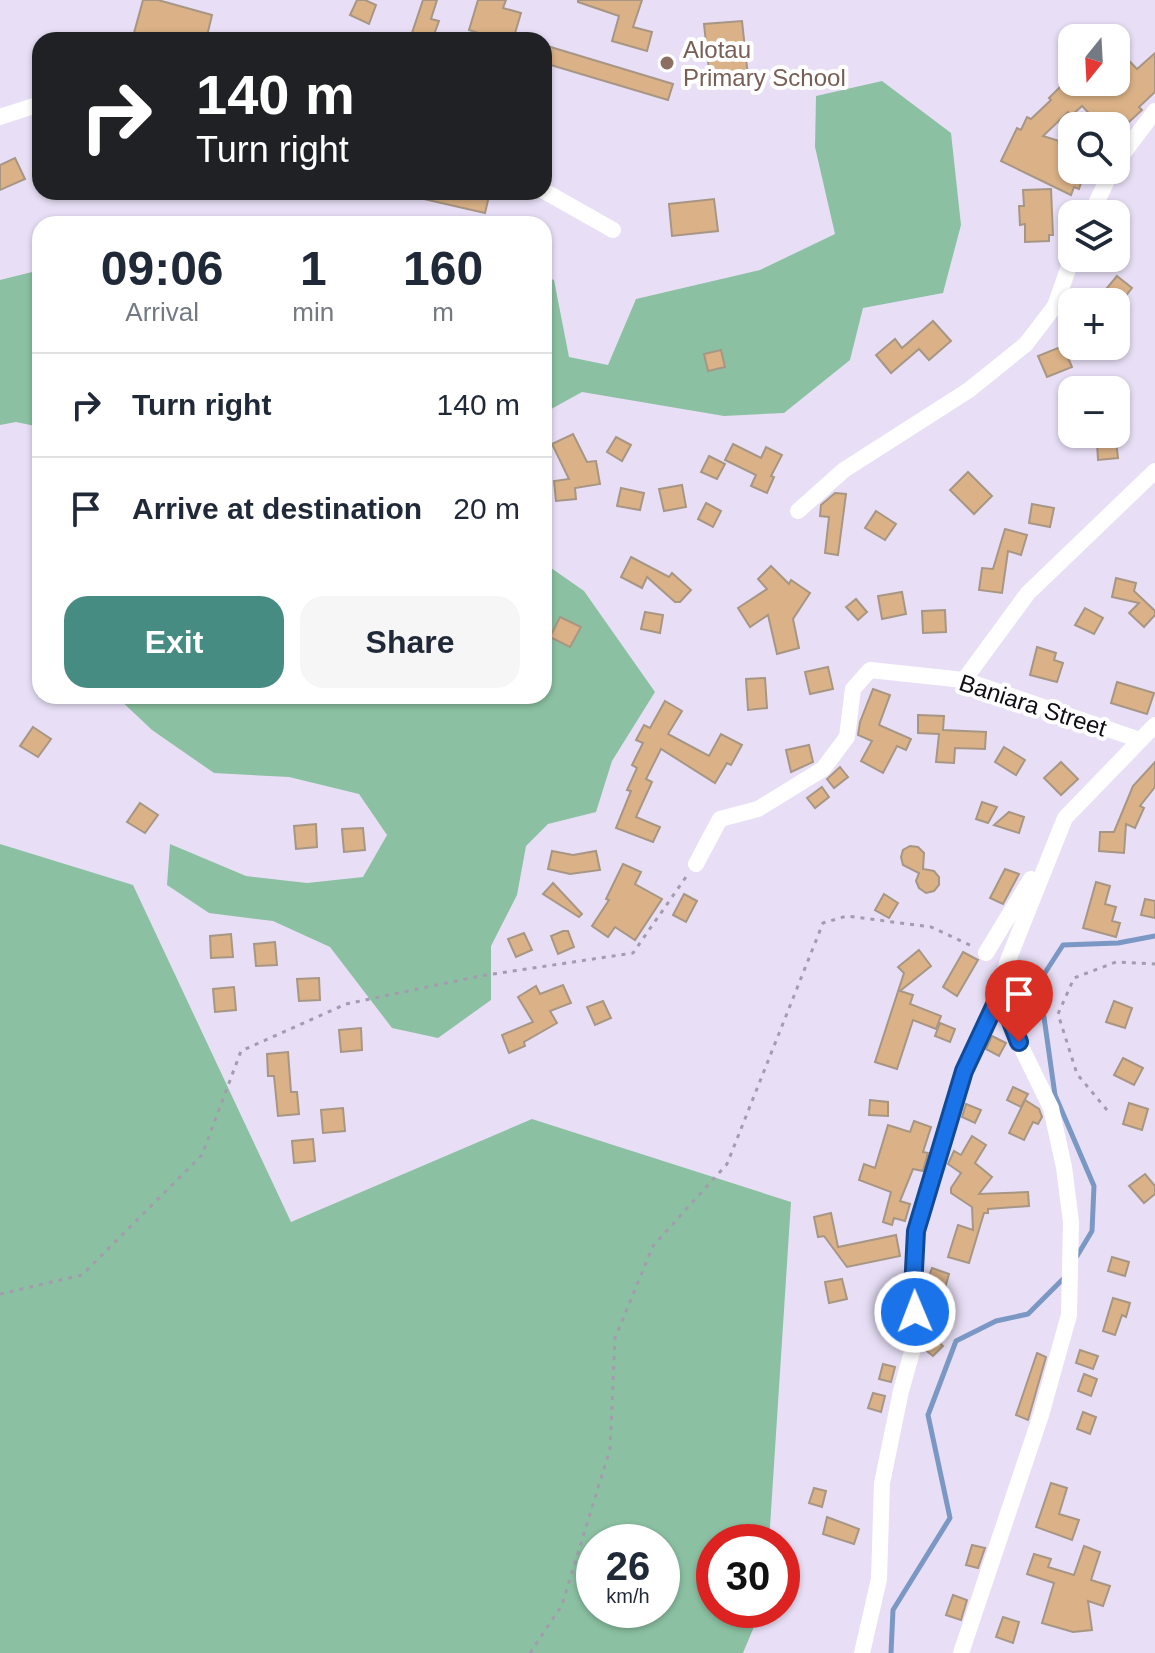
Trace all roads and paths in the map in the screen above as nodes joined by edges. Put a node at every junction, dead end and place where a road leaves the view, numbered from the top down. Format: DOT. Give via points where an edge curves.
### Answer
graph roads {
  1 [pos="32,107"];
  2 [pos="1155,111"];
  3 [pos="0,117"];
  4 [pos="1130,144"];
  5 [pos="552,196"];
  6 [pos="613,230"];
  7 [pos="1067,272"];
  8 [pos="1155,471"];
  9 [pos="798,511"];
  10 [pos="964,680"];
  11 [pos="1155,725"];
  12 [pos="1140,740"];
  13 [pos="1065,818"];
  14 [pos="696,864"];
  15 [pos="986,953"];
  16 [pos="1155,964"];
  17 [pos="1000,994"];
  18 [pos="1107,1110"];
  19 [pos="0,1294"];
  20 [pos="530,1653"];
  21 [pos="862,1653"];
  22 [pos="961,1653"];
  1 -- 3 [label="street"];
  2 -- 4 [label="street"];
  5 -- 6 [label="street"];
  7 -- 9 [label="street" via="1055,306 1026,344 969,390 844,470"];
  8 -- 10 [label="street" via="1028,593"];
  10 -- 12 [label="street, Baniara Street"];
  10 -- 14 [label="street, Baniara Street" via="870,670 853,689 847,737 823,769 758,809 720,819"];
  11 -- 12 [label="street"];
  12 -- 13 [label="street"];
  13 -- 15 [label="street"];
  13 -- 17 [label="street" via="1007,963"];
  14 -- 19 [label="path" via="633,953 480,976 346,1004 241,1051 202,1155 82,1275"];
  15 -- 20 [label="path" via="931,927 847,916 823,923 727,1164 653,1246 615,1338 610,1449 562,1605"];
  16 -- 18 [label="path" via="1116,962 1074,978 1058,1014 1077,1074"];
  17 -- 21 [label="street" via="964,1071 916,1231 917,1334 882,1483 879,1579"];
  17 -- 22 [label="street" via="1051,1108 1064,1167 1071,1222 1069,1315"];
}
